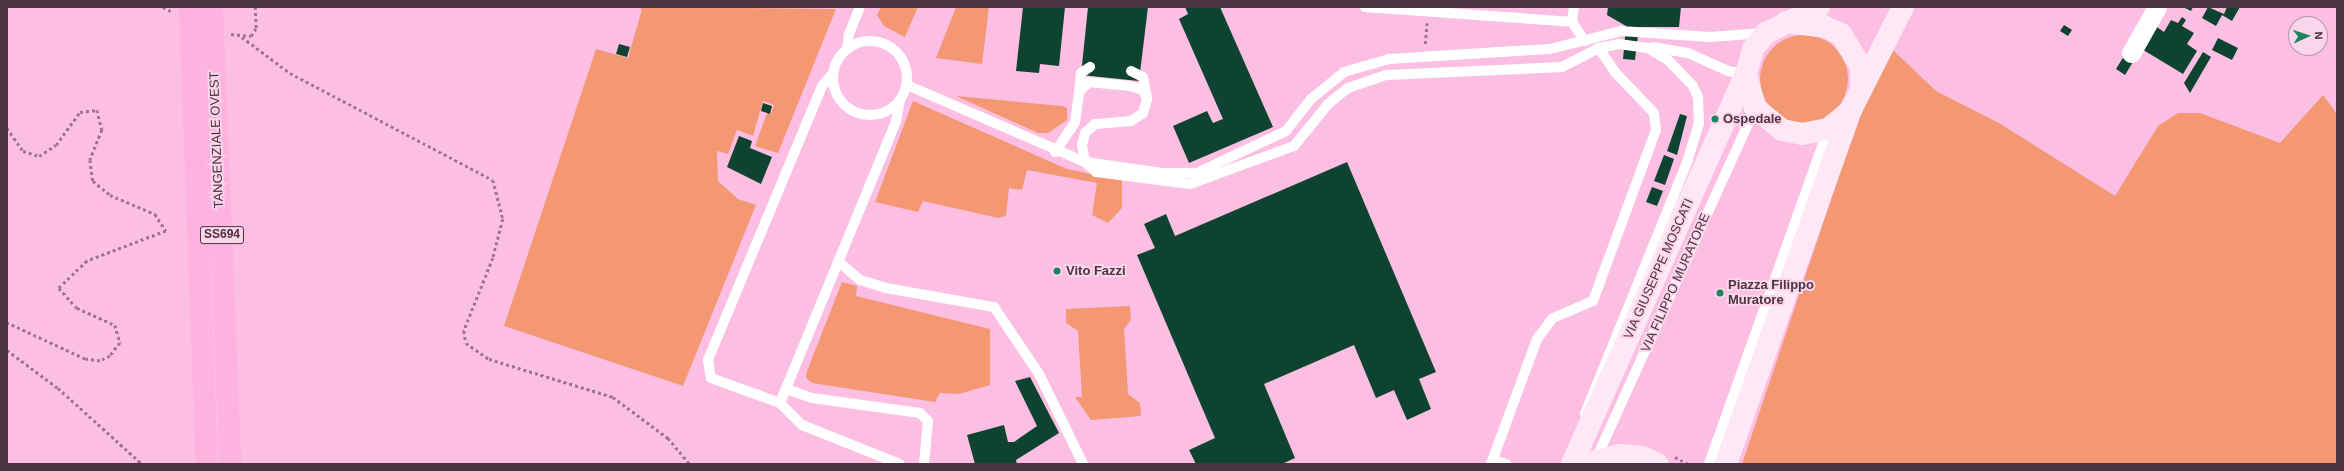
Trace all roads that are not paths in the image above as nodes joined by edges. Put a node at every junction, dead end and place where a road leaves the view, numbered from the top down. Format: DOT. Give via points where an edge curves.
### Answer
graph roads {
  1 [pos="212,7"];
  2 [pos="860,7"];
  3 [pos="1365,7"];
  4 [pos="1574,7"];
  5 [pos="1819,7"];
  6 [pos="1904,7"];
  7 [pos="2157,7"];
  8 [pos="182,10"];
  9 [pos="1572,22"];
  10 [pos="1786,22"];
  11 [pos="1766,33"];
  12 [pos="1585,41"];
  13 [pos="1639,45"];
  14 [pos="847,48"];
  15 [pos="1599,48"];
  16 [pos="2131,53"];
  17 [pos="1090,67"];
  18 [pos="1131,71"];
  19 [pos="833,73"];
  20 [pos="1746,74"];
  21 [pos="1861,84"];
  22 [pos="907,85"];
  23 [pos="1079,92"];
  24 [pos="1147,99"];
  25 [pos="900,101"];
  26 [pos="1755,108"];
  27 [pos="1851,110"];
  28 [pos="1828,129"];
  29 [pos="1055,152"];
  30 [pos="1085,162"];
  31 [pos="838,261"];
  32 [pos="786,389"];
  33 [pos="780,403"];
  34 [pos="1492,462"];
  35 [pos="1591,462"];
  36 [pos="207,464"];
  37 [pos="230,464"];
  38 [pos="900,464"];
  39 [pos="924,464"];
  40 [pos="1083,464"];
  41 [pos="1506,464"];
  42 [pos="1572,464"];
  43 [pos="1658,464"];
  44 [pos="1709,464"];
  45 [pos="1726,464"];
  1 -- 37 [label="highway, TANGENZIALE OVEST / SS694"];
  2 -- 14 [label="lane"];
  3 -- 9 [label="lane" via="1428,14"];
  4 -- 9 [label="lane"];
  5 -- 10 [label="street, VIA GIUSEPPE MOSCATI"];
  6 -- 21 [label="street"];
  7 -- 16 [label="street"];
  8 -- 36 [label="highway, TANGENZIALE OVEST / SS694"];
  9 -- 12 [label="lane"];
  10 -- 11 [label="street, VIA GIUSEPPE MOSCATI"];
  10 -- 21 [label="street" via="1825,27 1841,34 1861,67"];
  11 -- 12 [label="lane" via="1710,37 1621,31"];
  11 -- 20 [label="street, VIA GIUSEPPE MOSCATI" via="1753,49"];
  12 -- 30 [label="lane" via="1550,49 1389,59 1344,72 1311,99 1286,131 1197,173 1162,173"];
  13 -- 15 [label="lane"];
  13 -- 20 [label="lane" via="1688,53 1728,71"];
  13 -- 42 [label="lane" via="1668,60 1693,86 1698,97 1699,123 1688,160 1590,394"];
  14 -- 19 [label="lane"];
  14 -- 22 [label="lane" via="872,40 890,46 903,60"];
  15 -- 30 [label="lane" via="1562,67 1386,75 1348,88 1328,104 1294,146 1209,180 1190,184 1134,179 1096,172"];
  15 -- 34 [label="lane" via="1615,72 1654,113 1656,130 1593,301 1552,318 1537,339"];
  17 -- 23 [label="lane" via="1081,73"];
  18 -- 24 [label="lane" via="1143,77"];
  19 -- 25 [label="lane" via="838,96 855,112 879,114"];
  19 -- 33 [label="lane" via="822,86 708,360 711,378"];
  20 -- 26 [label="street"];
  20 -- 42 [label="street, VIA GIUSEPPE MOSCATI"];
  21 -- 27 [label="street"];
  22 -- 25 [label="lane"];
  22 -- 29 [label="lane"];
  23 -- 24 [label="lane" via="1089,82 1130,86 1143,90"];
  23 -- 29 [label="lane" via="1075,122"];
  24 -- 30 [label="lane" via="1143,113 1131,121 1095,124 1085,133 1082,145"];
  25 -- 31 [label="lane" via="896,121"];
  26 -- 28 [label="street" via="1782,130 1802,134"];
  26 -- 35 [label="lane, VIA FILIPPO MURATORE"];
  27 -- 28 [label="street"];
  27 -- 45 [label="street"];
  28 -- 44 [label="lane"];
  29 -- 30 [label="lane"];
  31 -- 32 [label="lane"];
  31 -- 40 [label="lane" via="860,280 886,288 994,308 1039,374"];
  32 -- 33 [label="lane"];
  32 -- 39 [label="lane" via="812,398 920,413 928,421"];
  33 -- 38 [label="lane" via="802,425"];
  34 -- 41 [label="lane"];
  35 -- 43 [label="street" via="1619,455 1642,457"];
}
